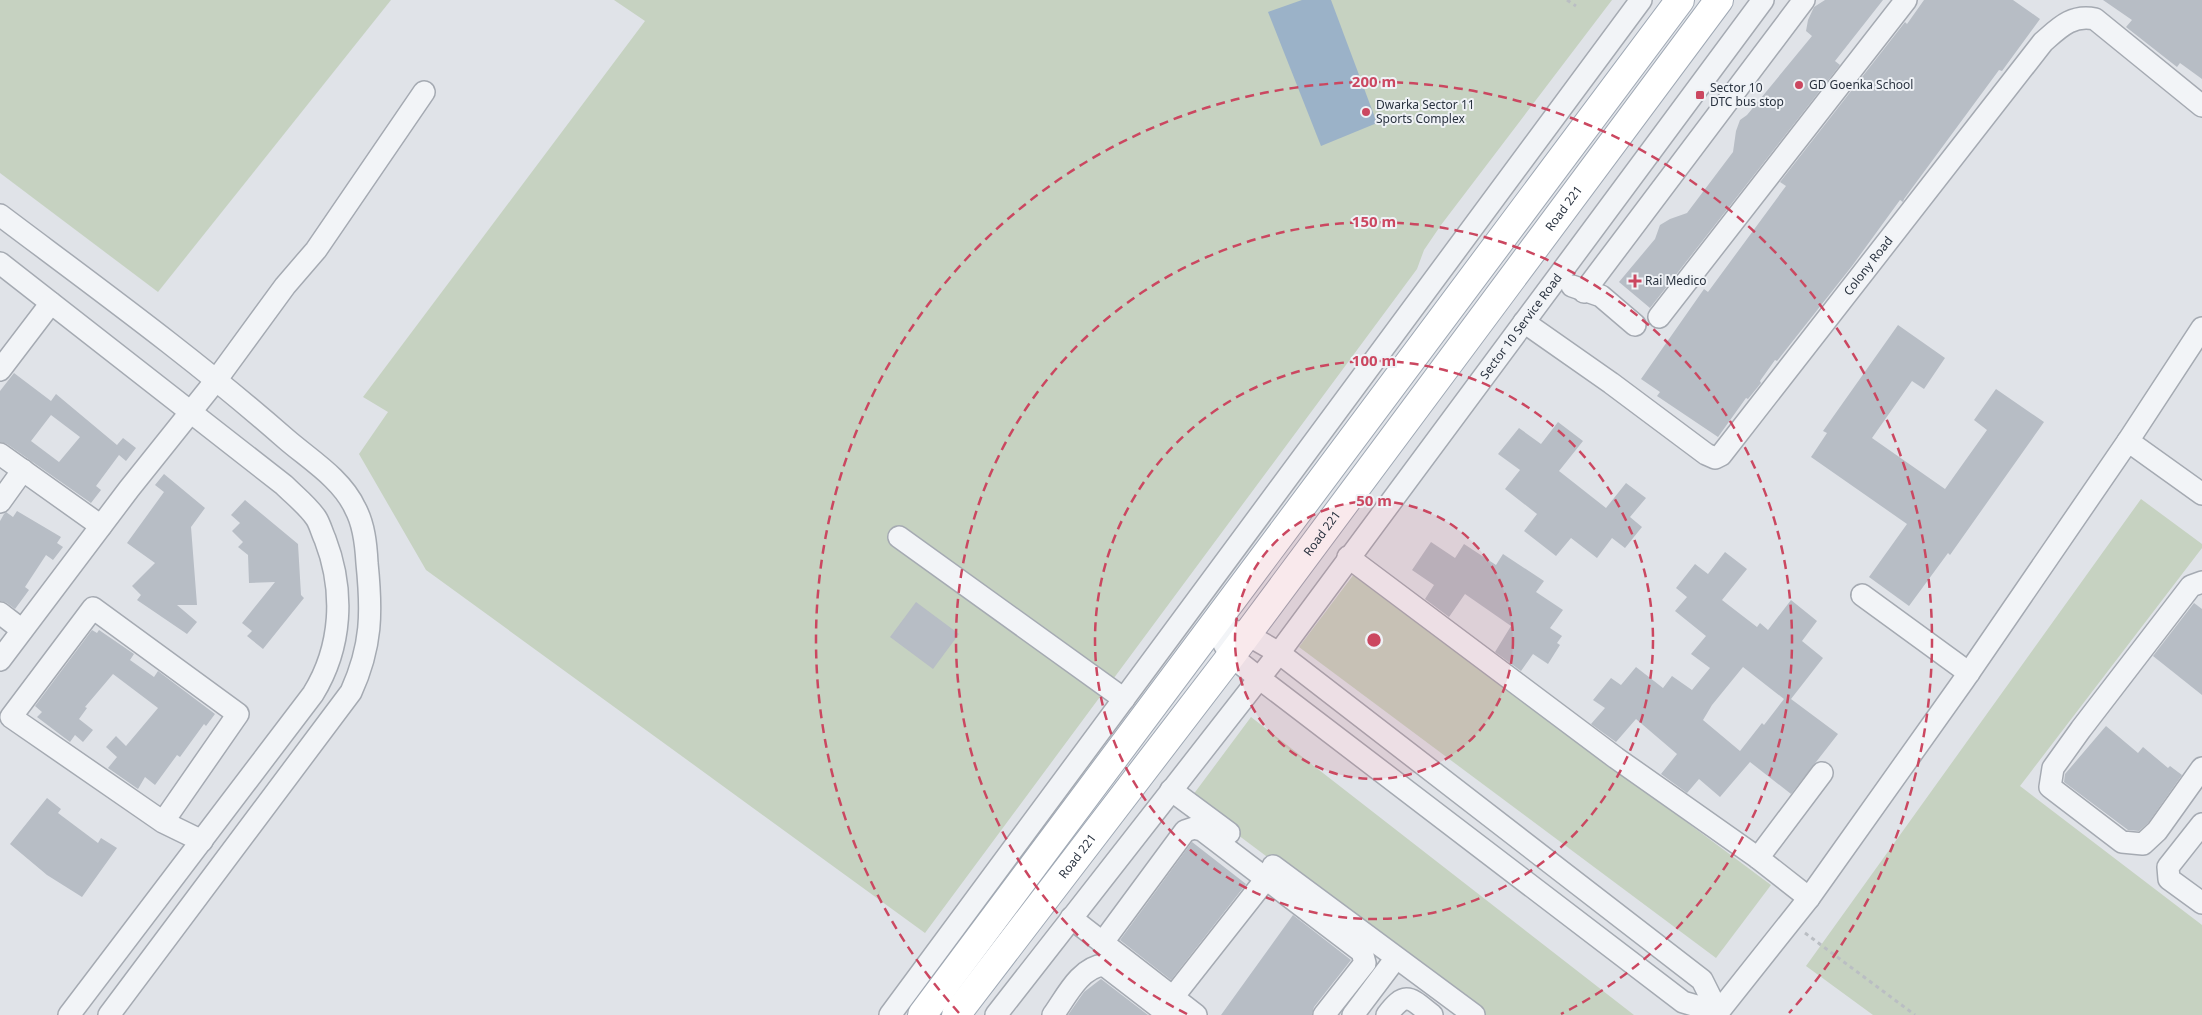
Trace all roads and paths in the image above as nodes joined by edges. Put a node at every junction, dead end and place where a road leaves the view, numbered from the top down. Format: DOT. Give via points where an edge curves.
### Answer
graph roads {
  1 [pos="1567,0"];
  2 [pos="1641,0"];
  3 [pos="1679,0"];
  4 [pos="1719,0"];
  5 [pos="1763,0"];
  6 [pos="1804,0"];
  7 [pos="1906,0"];
  8 [pos="1576,6"];
  9 [pos="424,92"];
  10 [pos="2202,106"];
  11 [pos="0,216"];
  12 [pos="0,263"];
  13 [pos="1556,279"];
  14 [pos="1584,292"];
  15 [pos="51,303"];
  16 [pos="1659,317"];
  17 [pos="1524,322"];
  18 [pos="1635,325"];
  19 [pos="2202,328"];
  20 [pos="0,370"];
  21 [pos="217,379"];
  22 [pos="190,412"];
  23 [pos="2128,441"];
  24 [pos="0,454"];
  25 [pos="22,470"];
  26 [pos="2202,494"];
  27 [pos="0,502"];
  28 [pos="101,526"];
  29 [pos="899,537"];
  30 [pos="1348,557"];
  31 [pos="2202,582"];
  32 [pos="1862,595"];
  33 [pos="0,613"];
  34 [pos="1214,626"];
  35 [pos="22,630"];
  36 [pos="1238,645"];
  37 [pos="1279,652"];
  38 [pos="0,660"];
  39 [pos="1969,673"];
  40 [pos="1259,678"];
  41 [pos="1124,699"];
  42 [pos="2202,768"];
  43 [pos="1822,773"];
  44 [pos="1171,790"];
  45 [pos="163,822"];
  46 [pos="2202,824"];
  47 [pos="202,841"];
  48 [pos="1758,858"];
  49 [pos="1266,879"];
  50 [pos="1809,898"];
  51 [pos="2202,904"];
  52 [pos="1071,918"];
  53 [pos="1791,923"];
  54 [pos="1103,942"];
  55 [pos="1396,958"];
  56 [pos="1171,1006"];
  57 [pos="1717,1014"];
  58 [pos="69,1015"];
  59 [pos="109,1015"];
  60 [pos="890,1015"];
  61 [pos="922,1015"];
  62 [pos="956,1015"];
  63 [pos="996,1015"];
  64 [pos="1053,1015"];
  65 [pos="1196,1015"];
  66 [pos="1324,1015"];
  67 [pos="1353,1015"];
  68 [pos="1387,1015"];
  69 [pos="1432,1015"];
  70 [pos="1474,1015"];
  71 [pos="1915,1015"];
  1 -- 8 [label="path"];
  2 -- 41 [label="street"];
  3 -- 34 [label="main road"];
  4 -- 36 [label="main road, Road 221"];
  5 -- 13 [label="street, Sector 10 Service Road"];
  6 -- 14 [label="street"];
  7 -- 16 [label="street"];
  9 -- 21 [label="street" via="316,250 285,286"];
  10 -- 17 [label="street, Colony Road" via="2095,19 2070,20 2042,42 1721,455 1715,458"];
  11 -- 21 [label="street"];
  12 -- 15 [label="street"];
  13 -- 14 [label="street"];
  13 -- 17 [label="street, Sector 10 Service Road"];
  14 -- 18 [label="street" via="1601,296"];
  15 -- 20 [label="street"];
  15 -- 22 [label="street"];
  17 -- 30 [label="street, Sector 10 Service Road"];
  19 -- 23 [label="street"];
  21 -- 22 [label="street"];
  21 -- 59 [label="street" via="339,485 355,507 365,539 371,601 370,632 362,667 351,692"];
  22 -- 28 [label="street"];
  22 -- 47 [label="street" via="284,485 316,518 330,554 339,597 336,636 324,676"];
  23 -- 26 [label="street"];
  23 -- 39 [label="street"];
  24 -- 25 [label="street"];
  25 -- 27 [label="street"];
  25 -- 28 [label="street"];
  28 -- 35 [label="street"];
  29 -- 41 [label="street"];
  30 -- 37 [label="street, Sector 10 Service Road"];
  30 -- 48 [label="street" via="1616,758"];
  31 -- 42 [label="street" via="2191,586 2081,729 2053,768 2050,787 2122,842 2143,844 2157,831"];
  32 -- 39 [label="street"];
  33 -- 35 [label="street"];
  34 -- 36 [label="street"];
  34 -- 61 [label="main road"];
  35 -- 38 [label="street"];
  36 -- 37 [label="street"];
  36 -- 40 [label="street"];
  36 -- 62 [label="main road, Road 221"];
  37 -- 40 [label="street, Sector 10 Service Road"];
  37 -- 57 [label="street" via="1702,980"];
  39 -- 50 [label="street"];
  40 -- 44 [label="street, Sector 10 Service Road"];
  40 -- 57 [label="street" via="1683,1002"];
  41 -- 60 [label="street"];
  43 -- 48 [label="street"];
  44 -- 52 [label="street, Sector 10 Service Road"];
  44 -- 55 [label="street"];
  45 -- 45 [label="street" via="238,714 94,608 11,717"];
  45 -- 47 [label="street"];
  46 -- 51 [label="street" via="2168,867 2168,875"];
  47 -- 58 [label="street"];
  48 -- 50 [label="street"];
  49 -- 54 [label="street" via="1202,830 1185,831"];
  49 -- 56 [label="street"];
  49 -- 66 [label="street" via="1362,952 1365,958 1365,963"];
  50 -- 53 [label="street"];
  52 -- 54 [label="street"];
  52 -- 63 [label="street, Sector 10 Service Road"];
  53 -- 57 [label="street"];
  53 -- 71 [label="path"];
  54 -- 56 [label="street"];
  55 -- 67 [label="street"];
  55 -- 70 [label="street"];
  56 -- 64 [label="street" via="1104,965 1086,971"];
  56 -- 65 [label="street"];
  68 -- 69 [label="street" via="1398,1000 1405,998"];
}
